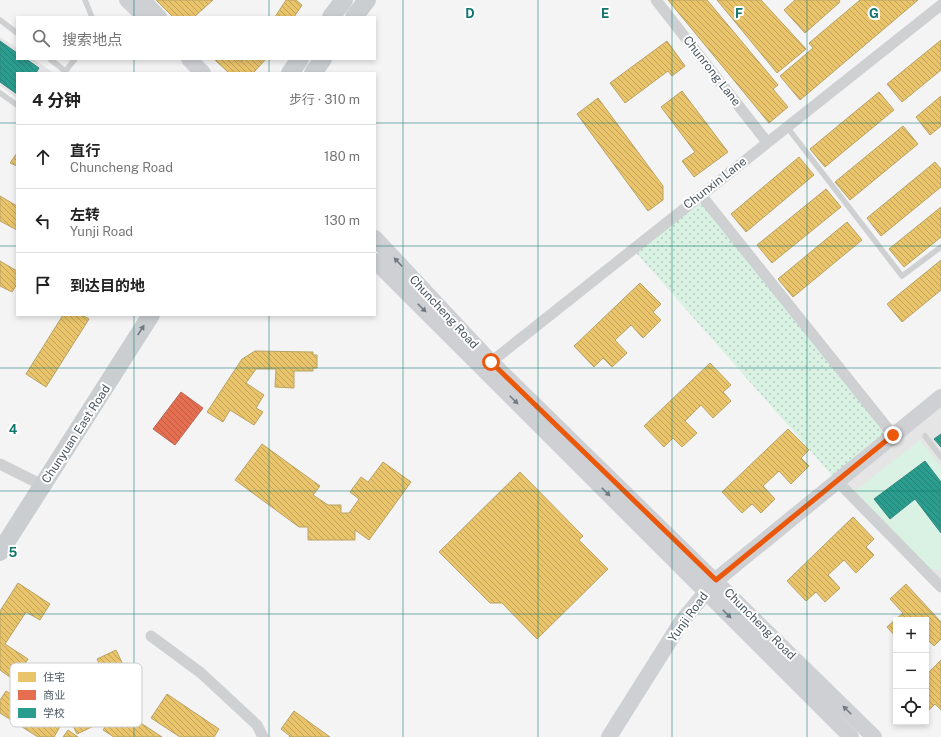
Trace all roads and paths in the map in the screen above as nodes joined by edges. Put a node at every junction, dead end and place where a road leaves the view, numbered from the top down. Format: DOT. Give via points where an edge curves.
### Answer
graph roads {
  1 [pos="85,0"];
  2 [pos="127,0"];
  3 [pos="143,0"];
  4 [pos="344,0"];
  5 [pos="367,0"];
  6 [pos="656,0"];
  7 [pos="941,5"];
  8 [pos="92,16"];
  9 [pos="144,16"];
  10 [pos="158,16"];
  11 [pos="332,16"];
  12 [pos="355,16"];
  13 [pos="0,20"];
  14 [pos="16,32"];
  15 [pos="51,60"];
  16 [pos="74,60"];
  17 [pos="190,60"];
  18 [pos="200,60"];
  19 [pos="299,60"];
  20 [pos="322,60"];
  21 [pos="64,72"];
  22 [pos="202,72"];
  23 [pos="211,72"];
  24 [pos="291,72"];
  25 [pos="313,72"];
  26 [pos="0,93"];
  27 [pos="16,104"];
  28 [pos="787,126"];
  29 [pos="768,142"];
  30 [pos="701,194"];
  31 [pos="376,239"];
  32 [pos="941,247"];
  33 [pos="376,262"];
  34 [pos="135,316"];
  35 [pos="150,316"];
  36 [pos="491,362"];
  37 [pos="941,398"];
  38 [pos="893,435"];
  39 [pos="925,436"];
  40 [pos="941,457"];
  41 [pos="0,464"];
  42 [pos="34,481"];
  43 [pos="837,481"];
  44 [pos="0,531"];
  45 [pos="0,552"];
  46 [pos="711,586"];
  47 [pos="941,587"];
  48 [pos="151,636"];
  49 [pos="263,737"];
  50 [pos="609,737"];
  51 [pos="851,737"];
  52 [pos="874,737"];
  1 -- 8 [label="lane"];
  2 -- 9 [label="street"];
  3 -- 10 [label="street"];
  4 -- 11 [label="main road"];
  5 -- 12 [label="main road"];
  6 -- 29 [label="street, Chunrong Lane"];
  7 -- 28 [label="street, Chunxin Lane"];
  13 -- 14 [label="lane"];
  15 -- 21 [label="lane"];
  16 -- 21 [label="lane"];
  17 -- 22 [label="street"];
  18 -- 23 [label="street"];
  19 -- 24 [label="main road"];
  20 -- 25 [label="main road"];
  26 -- 27 [label="lane"];
  28 -- 29 [label="street, Chunxin Lane"];
  28 -- 32 [label="lane" via="902,276"];
  29 -- 30 [label="street, Chunxin Lane"];
  30 -- 36 [label="street, Chunxin Lane"];
  30 -- 38 [label="street"];
  36 -- 31 [label="street, Chuncheng Road, one-way"];
  33 -- 46 [label="street, Chuncheng Road, one-way"];
  34 -- 42 [label="main road, Chunyuan East Road"];
  45 -- 35 [label="main road, Chunyuan East Road, one-way"];
  36 -- 46 [label="street, Chuncheng Road"];
  37 -- 38 [label="street, Yunji Road"];
  38 -- 43 [label="street, Yunji Road"];
  39 -- 40 [label="lane"];
  41 -- 42 [label="street"];
  42 -- 44 [label="main road, Chunyuan East Road"];
  43 -- 46 [label="street, Yunji Road"];
  43 -- 47 [label="street"];
  46 -- 50 [label="street, Yunji Road" via="682,622"];
  46 -- 51 [label="street, Chuncheng Road, one-way"];
  52 -- 46 [label="street, Chuncheng Road, one-way"];
  48 -- 49 [label="street" via="201,673 257,725"];
}
